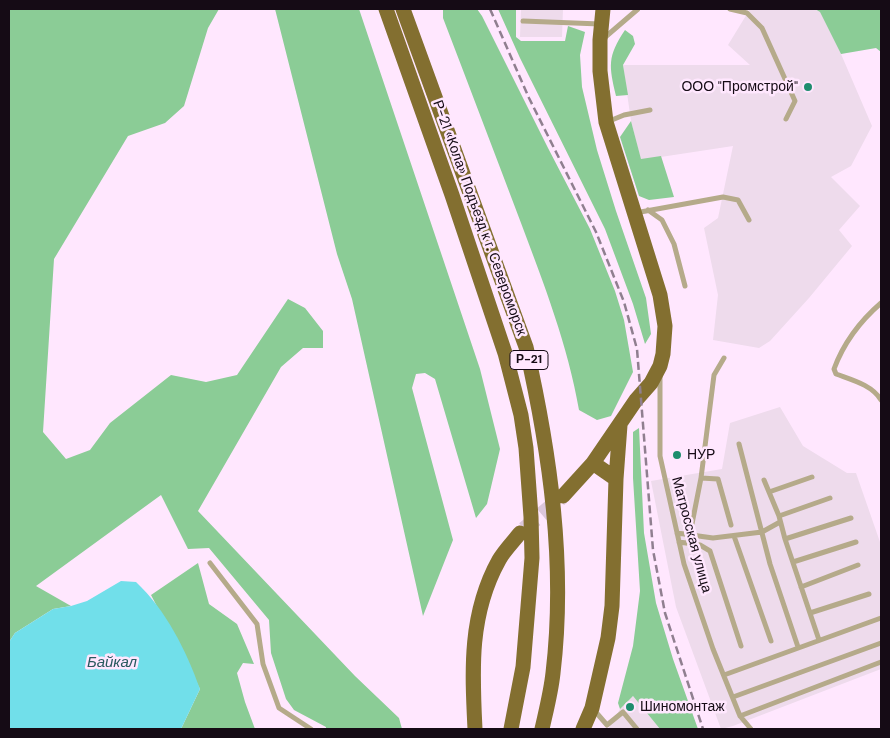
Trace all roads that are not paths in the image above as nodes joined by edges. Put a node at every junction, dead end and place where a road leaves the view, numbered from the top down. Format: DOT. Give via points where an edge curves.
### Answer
graph roads {
  1 [pos="386,9"];
  2 [pos="403,9"];
  3 [pos="638,9"];
  4 [pos="730,9"];
  5 [pos="603,16"];
  6 [pos="523,21"];
  7 [pos="600,40"];
  8 [pos="650,110"];
  9 [pos="786,119"];
  10 [pos="606,122"];
  11 [pos="642,212"];
  12 [pos="749,220"];
  13 [pos="685,286"];
  14 [pos="881,303"];
  15 [pos="724,358"];
  16 [pos="660,366"];
  17 [pos="881,400"];
  18 [pos="621,423"];
  19 [pos="739,444"];
  20 [pos="593,463"];
  21 [pos="812,477"];
  22 [pos="701,478"];
  23 [pos="616,480"];
  24 [pos="764,480"];
  25 [pos="769,492"];
  26 [pos="563,496"];
  27 [pos="830,498"];
  28 [pos="779,516"];
  29 [pos="851,518"];
  30 [pos="780,522"];
  31 [pos="732,525"];
  32 [pos="762,532"];
  33 [pos="520,533"];
  34 [pos="677,533"];
  35 [pos="690,534"];
  36 [pos="734,536"];
  37 [pos="785,540"];
  38 [pos="679,542"];
  39 [pos="856,542"];
  40 [pos="793,562"];
  41 [pos="210,563"];
  42 [pos="858,565"];
  43 [pos="801,587"];
  44 [pos="869,594"];
  45 [pos="810,613"];
  46 [pos="881,618"];
  47 [pos="820,640"];
  48 [pos="771,641"];
  49 [pos="881,643"];
  50 [pos="740,646"];
  51 [pos="798,647"];
  52 [pos="881,662"];
  53 [pos="724,675"];
  54 [pos="733,697"];
  55 [pos="592,708"];
  56 [pos="740,716"];
  57 [pos="303,727"];
  58 [pos="609,727"];
  59 [pos="311,729"];
  60 [pos="476,729"];
  61 [pos="511,729"];
  62 [pos="542,729"];
  63 [pos="583,729"];
  64 [pos="637,729"];
  65 [pos="751,729"];
  1 -- 61 [label="main road, Р-21 «Кола» Подъезд к г. Североморск / Р-21" via="505,353 522,415 532,558 524,667"];
  2 -- 62 [label="main road, Р-21 «Кола» Подъезд к г. Североморск / Р-21" via="526,347 537,395 553,504 557,565 553,674"];
  3 -- 7 [label="lane"];
  4 -- 9 [label="lane" via="747,13 762,28 796,101"];
  5 -- 6 [label="lane"];
  5 -- 7 [label="main road"];
  7 -- 10 [label="main road"];
  8 -- 10 [label="lane"];
  10 -- 11 [label="main road"];
  11 -- 12 [label="lane" via="723,197 738,200"];
  11 -- 13 [label="lane" via="662,220 674,244"];
  11 -- 16 [label="main road" via="665,326"];
  14 -- 17 [label="lane" via="851,334 834,369 836,374 877,393"];
  15 -- 22 [label="lane" via="714,375"];
  16 -- 18 [label="main road"];
  16 -- 34 [label="lane, Матросская улица" via="660,456"];
  18 -- 20 [label="main road"];
  18 -- 23 [label="main road"];
  19 -- 32 [label="lane"];
  20 -- 23 [label="main road"];
  20 -- 26 [label="main road"];
  21 -- 25 [label="lane"];
  22 -- 31 [label="lane" via="718,479"];
  22 -- 35 [label="lane"];
  23 -- 55 [label="main road" via="612,606"];
  24 -- 25 [label="lane"];
  25 -- 28 [label="lane"];
  27 -- 28 [label="lane"];
  28 -- 30 [label="lane"];
  29 -- 37 [label="lane"];
  30 -- 32 [label="lane"];
  30 -- 37 [label="lane"];
  32 -- 36 [label="lane"];
  32 -- 51 [label="lane"];
  33 -- 60 [label="main road" via="499,560 477,617 473,696"];
  34 -- 35 [label="lane"];
  34 -- 38 [label="lane, Матросская улица"];
  35 -- 36 [label="lane" via="713,538"];
  36 -- 48 [label="lane"];
  37 -- 40 [label="lane"];
  38 -- 50 [label="lane" via="710,551"];
  38 -- 53 [label="lane, Матросская улица"];
  39 -- 40 [label="lane"];
  40 -- 43 [label="lane"];
  41 -- 57 [label="lane" via="257,624 262,664 280,708"];
  42 -- 43 [label="lane"];
  43 -- 45 [label="lane"];
  44 -- 45 [label="lane"];
  45 -- 47 [label="lane"];
  46 -- 47 [label="lane"];
  47 -- 51 [label="lane"];
  49 -- 54 [label="lane"];
  51 -- 53 [label="lane"];
  52 -- 56 [label="lane"];
  53 -- 54 [label="lane, Матросская улица"];
  54 -- 56 [label="lane, Матросская улица"];
  55 -- 58 [label="lane"];
  55 -- 63 [label="main road"];
  56 -- 65 [label="lane, Матросская улица"];
  57 -- 59 [label="lane"];
  58 -- 64 [label="lane" via="623,712"];
}
